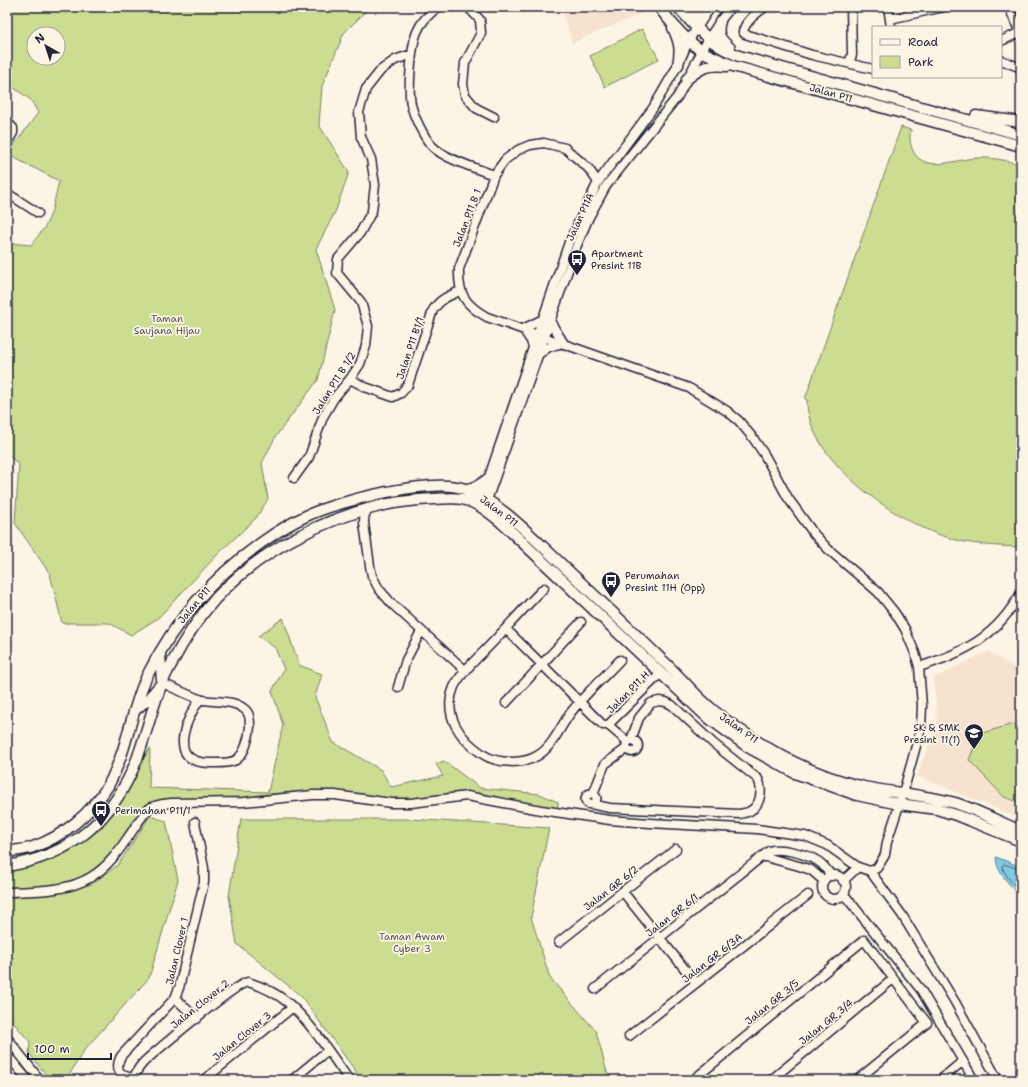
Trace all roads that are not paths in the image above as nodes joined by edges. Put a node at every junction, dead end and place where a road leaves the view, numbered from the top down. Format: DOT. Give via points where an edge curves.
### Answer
graph roads {
  1 [pos="438,7"];
  2 [pos="468,7"];
  3 [pos="659,7"];
  4 [pos="731,7"];
  5 [pos="765,7"];
  6 [pos="851,7"];
  7 [pos="888,7"];
  8 [pos="944,7"];
  9 [pos="1009,7"];
  10 [pos="711,8"];
  11 [pos="681,10"];
  12 [pos="720,21"];
  13 [pos="890,23"];
  14 [pos="672,24"];
  15 [pos="697,28"];
  16 [pos="1020,32"];
  17 [pos="709,38"];
  18 [pos="688,40"];
  19 [pos="1002,41"];
  20 [pos="701,50"];
  21 [pos="412,54"];
  22 [pos="739,56"];
  23 [pos="1002,60"];
  24 [pos="849,63"];
  25 [pos="678,65"];
  26 [pos="733,66"];
  27 [pos="1021,68"];
  28 [pos="872,69"];
  29 [pos="687,79"];
  30 [pos="494,117"];
  31 [pos="964,118"];
  32 [pos="7,122"];
  33 [pos="1021,122"];
  34 [pos="1021,135"];
  35 [pos="996,139"];
  36 [pos="7,143"];
  37 [pos="1021,146"];
  38 [pos="1021,149"];
  39 [pos="588,168"];
  40 [pos="607,171"];
  41 [pos="494,175"];
  42 [pos="598,182"];
  43 [pos="7,193"];
  44 [pos="38,213"];
  45 [pos="460,291"];
  46 [pos="546,320"];
  47 [pos="523,329"];
  48 [pos="541,335"];
  49 [pos="564,343"];
  50 [pos="533,347"];
  51 [pos="539,354"];
  52 [pos="350,379"];
  53 [pos="294,478"];
  54 [pos="488,479"];
  55 [pos="466,489"];
  56 [pos="483,503"];
  57 [pos="370,508"];
  58 [pos="348,514"];
  59 [pos="364,523"];
  60 [pos="544,588"];
  61 [pos="1021,593"];
  62 [pos="581,622"];
  63 [pos="506,629"];
  64 [pos="421,631"];
  65 [pos="160,653"];
  66 [pos="659,656"];
  67 [pos="620,660"];
  68 [pos="542,664"];
  69 [pos="919,667"];
  70 [pos="466,672"];
  71 [pos="661,673"];
  72 [pos="678,675"];
  73 [pos="162,683"];
  74 [pos="398,687"];
  75 [pos="200,699"];
  76 [pos="579,702"];
  77 [pos="506,703"];
  78 [pos="134,711"];
  79 [pos="608,725"];
  80 [pos="628,743"];
  81 [pos="903,793"];
  82 [pos="899,804"];
  83 [pos="194,822"];
  84 [pos="1021,831"];
  85 [pos="1021,841"];
  86 [pos="676,850"];
  87 [pos="7,852"];
  88 [pos="762,856"];
  89 [pos="816,860"];
  90 [pos="7,866"];
  91 [pos="858,867"];
  92 [pos="811,870"];
  93 [pos="870,871"];
  94 [pos="832,876"];
  95 [pos="824,881"];
  96 [pos="843,881"];
  97 [pos="7,892"];
  98 [pos="623,892"];
  99 [pos="808,895"];
  100 [pos="843,895"];
  101 [pos="660,938"];
  102 [pos="559,942"];
  103 [pos="894,979"];
  104 [pos="696,983"];
  105 [pos="595,989"];
  106 [pos="175,998"];
  107 [pos="293,1007"];
  108 [pos="197,1019"];
  109 [pos="629,1036"];
  110 [pos="7,1038"];
  111 [pos="328,1050"];
  112 [pos="7,1055"];
  113 [pos="963,1061"];
  114 [pos="130,1079"];
  115 [pos="28,1080"];
  116 [pos="40,1080"];
  117 [pos="204,1080"];
  118 [pos="292,1080"];
  119 [pos="349,1080"];
  120 [pos="693,1080"];
  121 [pos="770,1080"];
  122 [pos="857,1080"];
  123 [pos="940,1080"];
  124 [pos="974,1080"];
  125 [pos="998,1080"];
  1 -- 21 [label="street" via="424,20 417,32"];
  2 -- 30 [label="street" via="480,20 482,33 465,63 465,95 476,108"];
  3 -- 14 [label="main road, Jalan P11"];
  4 -- 12 [label="street, Jalan P11A"];
  5 -- 24 [label="street" via="748,22 744,28 745,34 812,55"];
  6 -- 24 [label="street" via="852,55"];
  7 -- 13 [label="street"];
  8 -- 13 [label="street"];
  9 -- 16 [label="street"];
  10 -- 11 [label="main road" via="694,17"];
  10 -- 15 [label="street, Jalan P11A"];
  11 -- 15 [label="main road, Jalan P11"];
  12 -- 17 [label="street, Jalan P11A"];
  12 -- 22 [label="main road" via="719,36"];
  14 -- 18 [label="main road, Jalan P11"];
  14 -- 25 [label="main road" via="679,41"];
  15 -- 17 [label="main road, Jalan P11"];
  15 -- 18 [label="street, Jalan P11A"];
  16 -- 19 [label="street"];
  17 -- 20 [label="street, Jalan P11A"];
  17 -- 22 [label="main road, Jalan P11"];
  18 -- 20 [label="main road, Jalan P11"];
  18 -- 25 [label="street, Jalan P11A"];
  20 -- 26 [label="main road, Jalan P11"];
  20 -- 29 [label="street, Jalan P11A"];
  21 -- 41 [label="street" via="411,106 433,148 446,156"];
  21 -- 52 [label="street, Jalan P11 B 1/2" via="395,60 381,70 366,89 358,112 361,137 371,159 375,184 372,211 360,233 338,259 337,272 361,302 368,326 366,346 360,364"];
  22 -- 31 [label="main road, Jalan P11"];
  23 -- 27 [label="street"];
  24 -- 28 [label="street"];
  25 -- 40 [label="street, Jalan P11A" via="653,108"];
  26 -- 29 [label="main road" via="709,66 698,69"];
  26 -- 35 [label="main road, Jalan P11"];
  29 -- 46 [label="street, Jalan P11A" via="667,110 606,186 589,217"];
  31 -- 33 [label="main road" via="977,116"];
  31 -- 34 [label="main road, Jalan P11"];
  32 -- 36 [label="street" via="13,128"];
  35 -- 37 [label="main road, Jalan P11"];
  35 -- 38 [label="main road"];
  39 -- 40 [label="street"];
  39 -- 41 [label="street, Jalan P11 B 1" via="565,148 544,143 518,150 505,160"];
  39 -- 42 [label="street, Jalan P11 B 1"];
  40 -- 42 [label="street, Jalan P11A"];
  41 -- 45 [label="street, Jalan P11 B 1" via="458,270"];
  42 -- 46 [label="street, Jalan P11A" via="569,242"];
  43 -- 44 [label="street"];
  45 -- 47 [label="street" via="471,306 487,317"];
  45 -- 52 [label="street, Jalan P11 B1/1" via="445,297 433,310 408,386 401,394 394,397"];
  46 -- 47 [label="street"];
  46 -- 48 [label="street, Jalan P11A"];
  46 -- 49 [label="street"];
  47 -- 48 [label="street"];
  47 -- 50 [label="street"];
  48 -- 49 [label="street"];
  48 -- 50 [label="street, Jalan P11A"];
  48 -- 51 [label="street, Jalan P11A"];
  49 -- 51 [label="street" via="554,344"];
  49 -- 69 [label="street" via="696,391 739,421 764,454 788,498 814,534 874,588 895,613 905,629"];
  50 -- 54 [label="street, Jalan P11A"];
  51 -- 56 [label="street, Jalan P11A"];
  52 -- 53 [label="street, Jalan P11 B 1/2" via="334,398 323,417 309,457"];
  54 -- 55 [label="main road" via="477,487"];
  54 -- 56 [label="street, Jalan P11A"];
  55 -- 56 [label="main road, Jalan P11"];
  55 -- 65 [label="main road, Jalan P11" via="433,485 396,491 359,499 304,517 268,538 215,581 182,617"];
  56 -- 57 [label="main road, Jalan P11" via="453,498 398,502"];
  56 -- 66 [label="main road, Jalan P11" via="530,535"];
  56 -- 71 [label="main road, Jalan P11"];
  57 -- 58 [label="main road, Jalan P11"];
  57 -- 59 [label="street" via="364,516"];
  58 -- 59 [label="street" via="354,515"];
  58 -- 73 [label="main road, Jalan P11" via="310,530 272,551 244,573 216,599 188,635"];
  59 -- 64 [label="street" via="372,576 392,604"];
  60 -- 63 [label="street"];
  61 -- 69 [label="street" via="1003,619 980,640 951,656"];
  62 -- 68 [label="street"];
  63 -- 68 [label="street"];
  63 -- 70 [label="street"];
  64 -- 70 [label="street"];
  64 -- 74 [label="street" via="406,660"];
  65 -- 73 [label="main road"];
  65 -- 78 [label="main road, Jalan P11" via="147,677"];
  66 -- 71 [label="main road"];
  66 -- 72 [label="main road, Jalan P11"];
  67 -- 76 [label="street"];
  68 -- 76 [label="street"];
  68 -- 77 [label="street"];
  69 -- 81 [label="street" via="921,728"];
  70 -- 76 [label="street" via="454,688 450,711 454,724 474,748 486,757 497,760 527,760 546,750"];
  71 -- 72 [label="main road"];
  71 -- 79 [label="street, Jalan P11 H"];
  71 -- 82 [label="main road, Jalan P11" via="706,716 748,747 795,773 857,795"];
  72 -- 81 [label="main road, Jalan P11" via="712,710 774,751 802,766 861,786"];
  73 -- 75 [label="street"];
  73 -- 78 [label="main road"];
  73 -- 90 [label="main road, Jalan P11" via="137,759 120,794 106,815 55,853"];
  75 -- 75 [label="street" via="235,704 244,708 250,718 250,732 244,749 235,760 224,763 201,763 189,759 183,751 183,736 191,713"];
  76 -- 79 [label="street" via="604,725"];
  78 -- 87 [label="main road, Jalan P11" via="109,785 96,802 62,833 32,847"];
  79 -- 80 [label="street"];
  80 -- 80 [label="street" via="639,718 651,703 659,701 672,705 714,744 758,779 761,790 757,806 750,812 740,814 610,808 590,804 586,800 587,795 593,794 605,764"];
  81 -- 82 [label="street"];
  81 -- 84 [label="main road, Jalan P11" via="958,804"];
  82 -- 85 [label="main road, Jalan P11" via="944,811"];
  82 -- 93 [label="street" via="883,859 877,868"];
  83 -- 106 [label="street, Jalan Clover 1" via="205,874"];
  86 -- 98 [label="street, Jalan GR 6/2"];
  88 -- 89 [label="street, Jalan GR 6/1" via="774,849"];
  88 -- 92 [label="street"];
  88 -- 101 [label="street, Jalan GR 6/1"];
  89 -- 92 [label="street"];
  89 -- 94 [label="street"];
  91 -- 93 [label="street"];
  91 -- 96 [label="street"];
  91 -- 97 [label="street" via="827,845 805,836 757,829 610,820 467,796 411,803 313,794 243,802 159,804 144,815 116,856 90,878 70,886 47,890"];
  92 -- 95 [label="street"];
  93 -- 125 [label="street" via="902,915 955,1002"];
  94 -- 95 [label="street"];
  94 -- 96 [label="street"];
  95 -- 100 [label="street" via="822,889 825,896 836,899"];
  96 -- 100 [label="street"];
  98 -- 101 [label="street"];
  98 -- 102 [label="street, Jalan GR 6/2"];
  99 -- 104 [label="street, Jalan GR 6/3A"];
  100 -- 113 [label="street" via="921,990"];
  101 -- 104 [label="street"];
  101 -- 105 [label="street, Jalan GR 6/1"];
  103 -- 120 [label="street, Jalan GR 3/5" via="864,940"];
  103 -- 121 [label="street, Jalan GR 3/4"];
  103 -- 122 [label="street" via="928,1023"];
  104 -- 109 [label="street, Jalan GR 6/3A"];
  106 -- 108 [label="street"];
  106 -- 114 [label="street, Jalan Clover 1" via="117,1063 118,1070"];
  107 -- 108 [label="street, Jalan Clover 2" via="271,992 244,982"];
  107 -- 111 [label="street, Jalan Clover 2"];
  107 -- 117 [label="street, Jalan Clover 3"];
  108 -- 114 [label="street, Jalan Clover 2" via="141,1064"];
  110 -- 116 [label="street"];
  111 -- 118 [label="street"];
  111 -- 119 [label="street, Jalan Clover 2"];
  112 -- 115 [label="street"];
  113 -- 123 [label="street"];
  113 -- 124 [label="street"];
}
